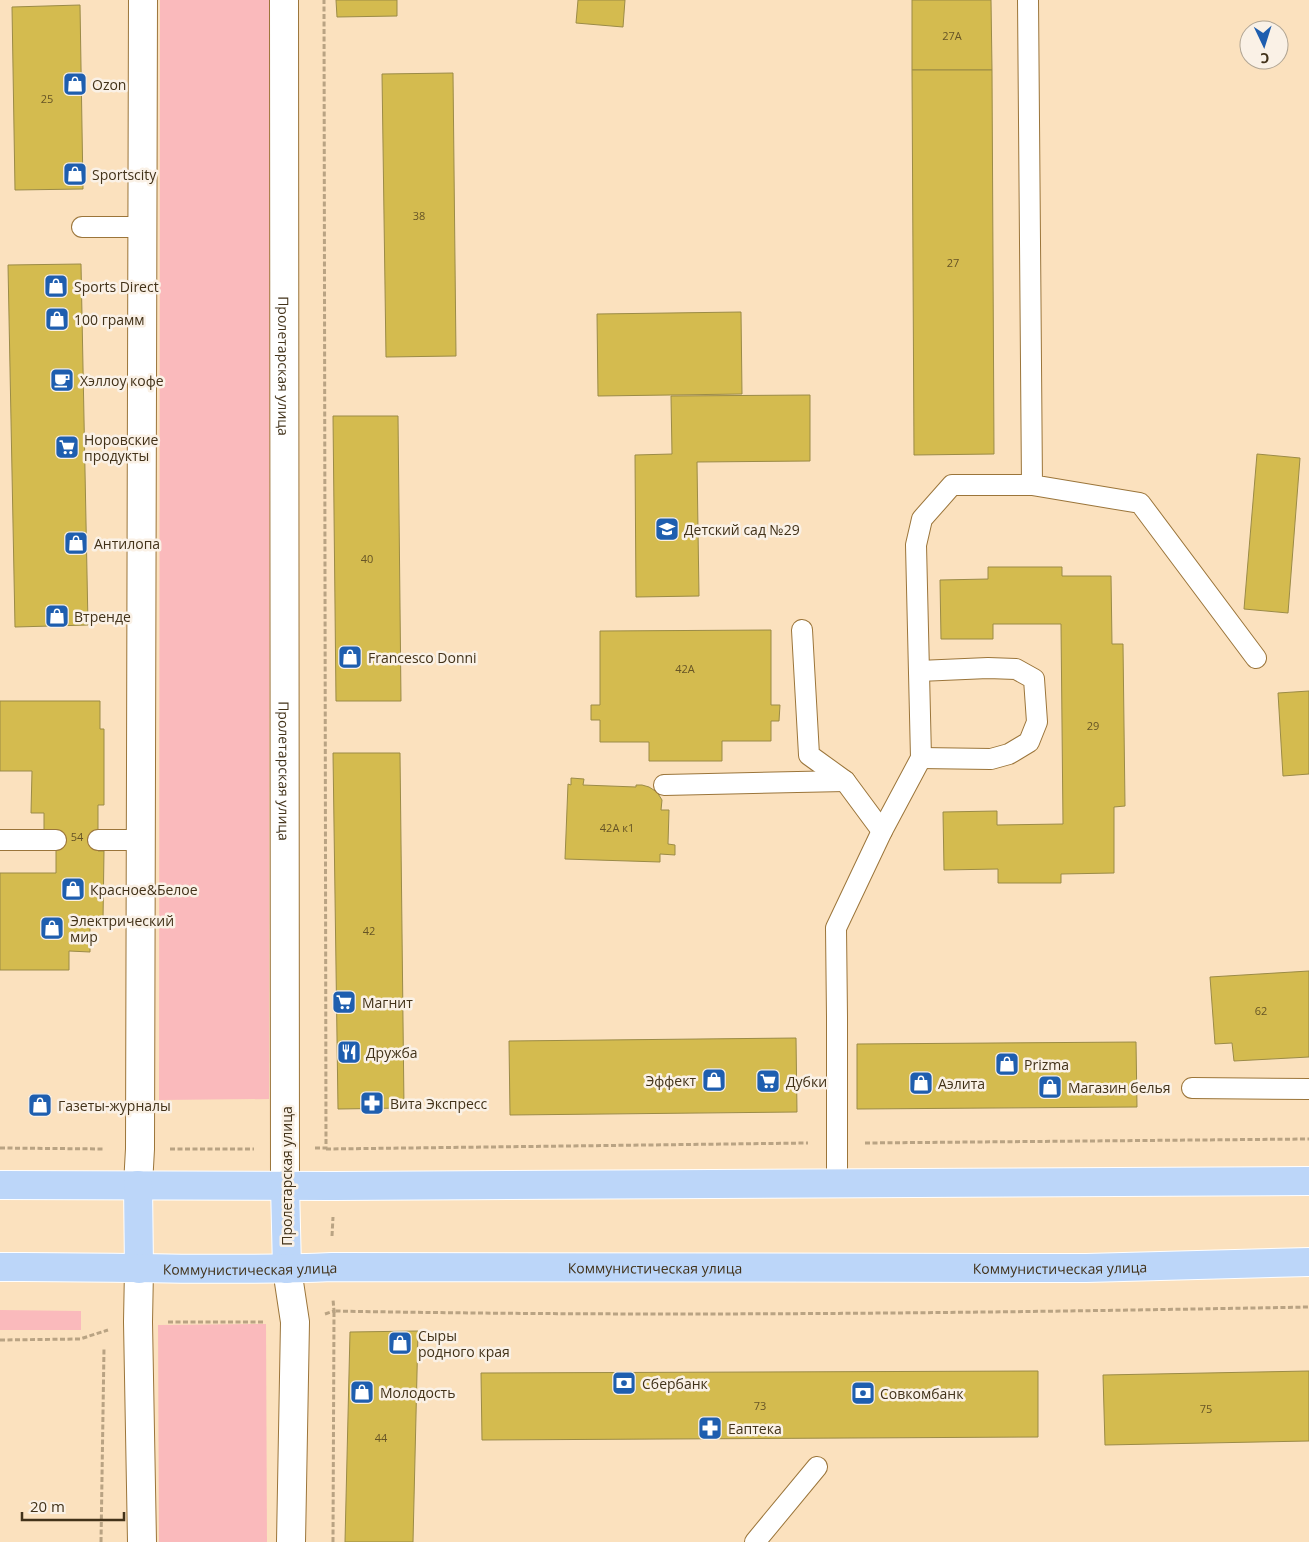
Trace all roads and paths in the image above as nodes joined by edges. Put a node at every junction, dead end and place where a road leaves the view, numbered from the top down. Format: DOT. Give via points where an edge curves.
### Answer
graph roads {
  1 [pos="143,0"];
  2 [pos="284,0"];
  3 [pos="1028,0"];
  4 [pos="82,227"];
  5 [pos="143,227"];
  6 [pos="1032,485"];
  7 [pos="802,630"];
  8 [pos="1256,658"];
  9 [pos="919,671"];
  10 [pos="921,758"];
  11 [pos="844,781"];
  12 [pos="664,784"];
  13 [pos="882,831"];
  14 [pos="0,840"];
  15 [pos="56,840"];
  16 [pos="98,840"];
  17 [pos="140,840"];
  18 [pos="1192,1088"];
  19 [pos="1309,1089"];
  20 [pos="0,1148"];
  21 [pos="105,1149"];
  22 [pos="1309,1181"];
  23 [pos="837,1183"];
  24 [pos="0,1185"];
  25 [pos="285,1185"];
  26 [pos="138,1186"];
  27 [pos="1309,1262"];
  28 [pos="0,1267"];
  29 [pos="139,1269"];
  30 [pos="288,1269"];
  31 [pos="1309,1307"];
  32 [pos="0,1340"];
  33 [pos="817,1466"];
  34 [pos="101,1542"];
  35 [pos="142,1542"];
  36 [pos="291,1542"];
  37 [pos="333,1542"];
  38 [pos="755,1542"];
  1 -- 5 [label="street"];
  2 -- 25 [label="street, Пролетарская улица"];
  3 -- 6 [label="lane"];
  4 -- 5 [label="lane"];
  5 -- 17 [label="street"];
  6 -- 8 [label="lane" via="1140,503"];
  6 -- 9 [label="lane" via="952,485 922,519 916,545"];
  7 -- 11 [label="lane" via="809,756"];
  9 -- 10 [label="lane"];
  9 -- 10 [label="lane" via="1016,669 1034,679 1038,722 1029,742 1009,754 990,759"];
  10 -- 13 [label="lane"];
  11 -- 12 [label="lane"];
  11 -- 13 [label="lane"];
  13 -- 23 [label="lane" via="836,928"];
  14 -- 15 [label="lane"];
  16 -- 17 [label="lane"];
  17 -- 26 [label="street"];
  18 -- 19 [label="lane"];
  20 -- 21 [label="path"];
  22 -- 23 [label="main road"];
  23 -- 25 [label="main road"];
  24 -- 26 [label="main road"];
  25 -- 26 [label="main road"];
  25 -- 30 [label="main road, Пролетарская улица"];
  26 -- 29 [label="main road"];
  27 -- 30 [label="main road, Коммунистическая улица" via="1086,1268"];
  28 -- 29 [label="main road, Коммунистическая улица" via="106,1266"];
  29 -- 30 [label="main road, Коммунистическая улица"];
  29 -- 35 [label="street"];
  30 -- 36 [label="street, Пролетарская улица" via="294,1322"];
  31 -- 37 [label="path" via="522,1314 334,1311"];
  32 -- 34 [label="path" via="80,1339 104,1331"];
  33 -- 38 [label="lane"];
}
